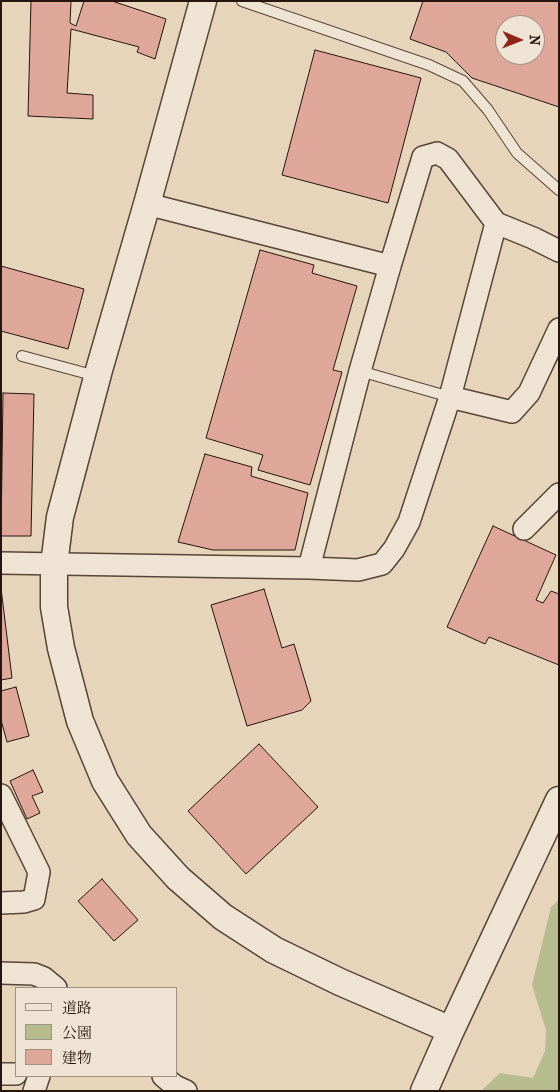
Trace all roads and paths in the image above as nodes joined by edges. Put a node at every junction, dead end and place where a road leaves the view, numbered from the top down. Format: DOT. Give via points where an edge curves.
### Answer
graph roads {
  1 [pos="242,1"];
  2 [pos="198,2"];
  3 [pos="559,190"];
  4 [pos="147,204"];
  5 [pos="496,223"];
  6 [pos="559,251"];
  7 [pos="390,266"];
  8 [pos="559,329"];
  9 [pos="22,356"];
  10 [pos="360,371"];
  11 [pos="97,377"];
  12 [pos="450,397"];
  13 [pos="559,494"];
  14 [pos="524,529"];
  15 [pos="1,563"];
  16 [pos="54,565"];
  17 [pos="309,568"];
  18 [pos="1,795"];
  19 [pos="559,800"];
  20 [pos="1,903"];
  21 [pos="1,973"];
  22 [pos="55,987"];
  23 [pos="450,1030"];
  24 [pos="1,1074"];
  25 [pos="15,1074"];
  26 [pos="39,1077"];
  27 [pos="34,1091"];
  28 [pos="424,1091"];
  1 -- 3 [label="lane" via="429,65 463,81 488,110 517,153"];
  2 -- 4 [label="street"];
  4 -- 7 [label="street"];
  4 -- 11 [label="street"];
  5 -- 6 [label="street"];
  5 -- 7 [label="street" via="448,159 437,153 423,157"];
  5 -- 12 [label="street"];
  7 -- 10 [label="street"];
  8 -- 12 [label="street" via="529,393 512,412"];
  9 -- 11 [label="lane"];
  10 -- 12 [label="lane"];
  10 -- 17 [label="street"];
  11 -- 16 [label="street" via="60,518"];
  12 -- 17 [label="street" via="409,522 382,564 358,570"];
  13 -- 14 [label="street"];
  15 -- 16 [label="street"];
  16 -- 17 [label="street"];
  16 -- 23 [label="street" via="54,607 80,721 105,781 139,836 178,878 223,917 274,950"];
  18 -- 20 [label="street" via="39,872 34,899"];
  19 -- 23 [label="street"];
  21 -- 22 [label="street" via="34,974"];
  23 -- 28 [label="street"];
  24 -- 25 [label="street"];
  26 -- 27 [label="street"];
}
